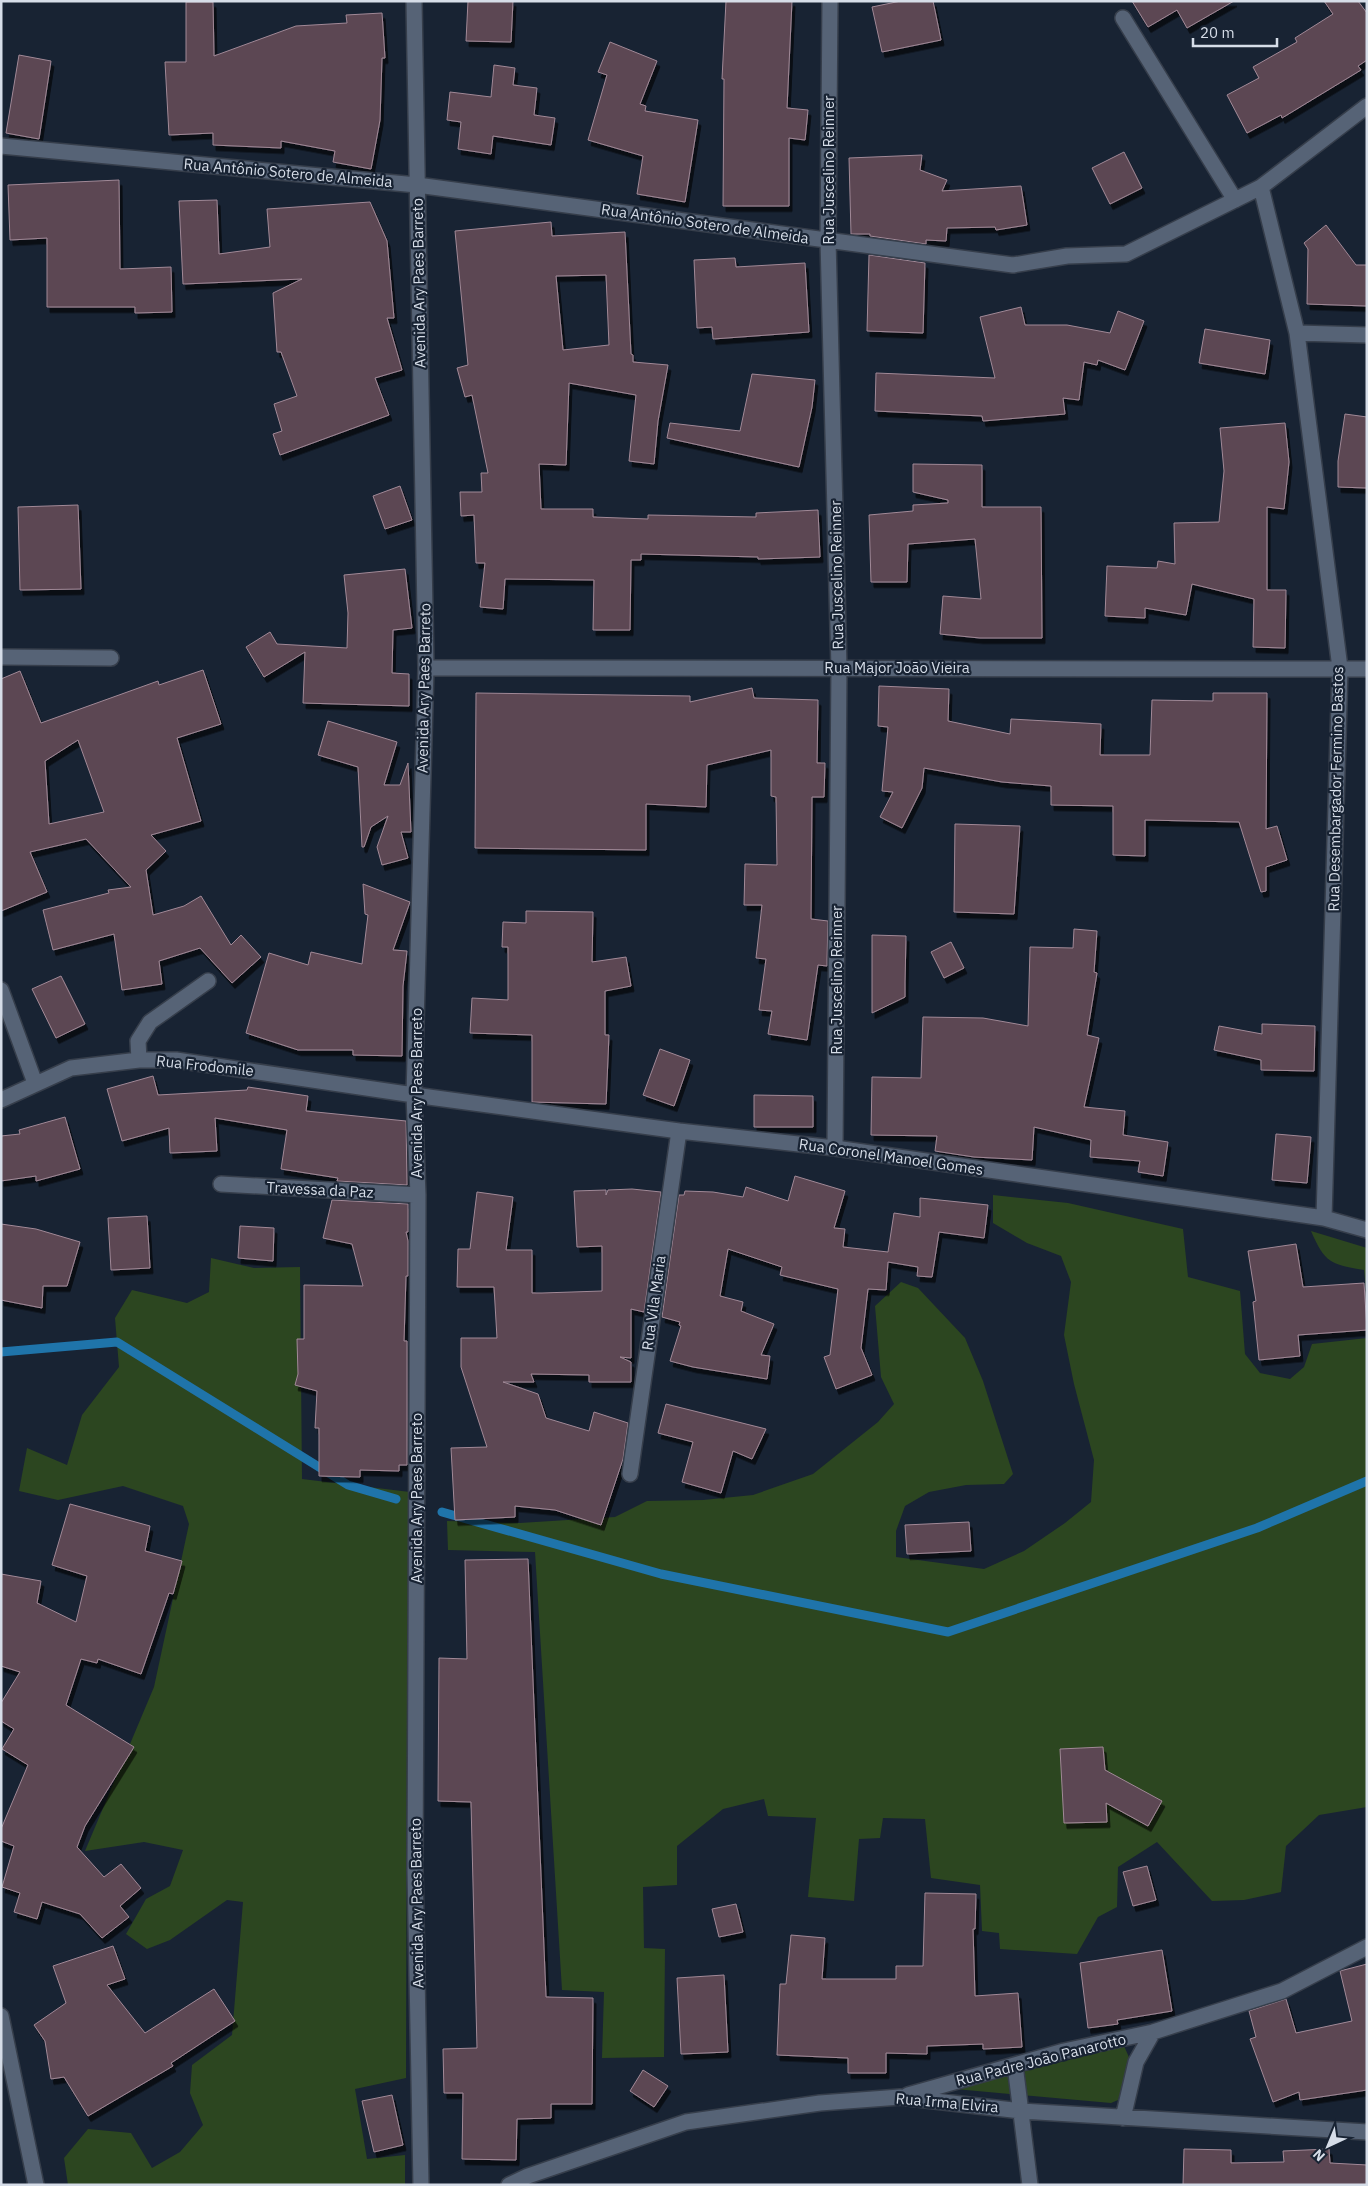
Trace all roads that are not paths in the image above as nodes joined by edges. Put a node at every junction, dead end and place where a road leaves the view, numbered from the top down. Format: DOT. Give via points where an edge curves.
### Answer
graph roads {
  1 [pos="414,1"];
  2 [pos="830,1"];
  3 [pos="1123,18"];
  4 [pos="1367,106"];
  5 [pos="1,146"];
  6 [pos="417,185"];
  7 [pos="1261,186"];
  8 [pos="1235,200"];
  9 [pos="828,240"];
  10 [pos="1297,333"];
  11 [pos="1367,335"];
  12 [pos="1,657"];
  13 [pos="112,658"];
  14 [pos="426,668"];
  15 [pos="839,668"];
  16 [pos="1340,668"];
  17 [pos="1367,668"];
  18 [pos="208,981"];
  19 [pos="1,990"];
  20 [pos="139,1060"];
  21 [pos="35,1083"];
  22 [pos="414,1095"];
  23 [pos="1,1100"];
  24 [pos="679,1131"];
  25 [pos="835,1148"];
  26 [pos="221,1184"];
  27 [pos="418,1194"];
  28 [pos="1324,1218"];
  29 [pos="1367,1230"];
  30 [pos="630,1474"];
  31 [pos="1367,1948"];
  32 [pos="1,2016"];
  33 [pos="1153,2032"];
  34 [pos="1016,2065"];
  35 [pos="900,2097"];
  36 [pos="1021,2111"];
  37 [pos="1123,2118"];
  38 [pos="1367,2132"];
  39 [pos="36,2185"];
  40 [pos="421,2185"];
  41 [pos="509,2185"];
  42 [pos="1030,2185"];
  1 -- 6 [label="street, Avenida Ary Paes Barreto"];
  2 -- 9 [label="street, Rua Juscelino Reinner"];
  3 -- 8 [label="street"];
  4 -- 7 [label="street, Rua Antônio Sotero de Almeida"];
  5 -- 6 [label="street, Rua Antônio Sotero de Almeida"];
  6 -- 9 [label="street, Rua Antônio Sotero de Almeida"];
  6 -- 14 [label="street, Avenida Ary Paes Barreto"];
  7 -- 8 [label="street, Rua Antônio Sotero de Almeida"];
  7 -- 10 [label="street, Rua Desembargador Fermino Bastos"];
  8 -- 9 [label="street, Rua Antônio Sotero de Almeida" via="1126,254 1067,256 1013,265"];
  9 -- 15 [label="street, Rua Juscelino Reinner"];
  10 -- 11 [label="street"];
  10 -- 16 [label="street, Rua Desembargador Fermino Bastos"];
  12 -- 13 [label="street"];
  14 -- 15 [label="street, Rua Major João Vieira"];
  14 -- 22 [label="street, Avenida Ary Paes Barreto"];
  15 -- 16 [label="street, Rua Major João Vieira"];
  15 -- 25 [label="street, Rua Juscelino Reinner"];
  16 -- 17 [label="street, Rua Major João Vieira"];
  16 -- 28 [label="street, Rua Desembargador Fermino Bastos"];
  18 -- 20 [label="street" via="150,1022 138,1042"];
  19 -- 21 [label="street"];
  20 -- 21 [label="street, Rua Frodomile" via="71,1068"];
  20 -- 22 [label="street, Rua Frodomile" via="176,1060"];
  21 -- 23 [label="street, Rua Frodomile"];
  22 -- 24 [label="street, Rua Coronel Manoel Gomes"];
  22 -- 27 [label="street, Avenida Ary Paes Barreto"];
  24 -- 25 [label="street, Rua Coronel Manoel Gomes"];
  24 -- 30 [label="street, Rua Vila Maria"];
  25 -- 28 [label="street, Rua Coronel Manoel Gomes"];
  26 -- 27 [label="street, Travessa da Paz"];
  27 -- 40 [label="street, Avenida Ary Paes Barreto" via="415,1870"];
  28 -- 29 [label="street, Rua Coronel Manoel Gomes"];
  31 -- 33 [label="street, Rua Padre João Panarotto" via="1282,1991"];
  32 -- 39 [label="street"];
  33 -- 34 [label="street, Rua Padre João Panarotto"];
  33 -- 37 [label="street, Rua Padre João Panarotto" via="1136,2062"];
  34 -- 35 [label="street, Rua Padre João Panarotto"];
  34 -- 36 [label="street"];
  35 -- 36 [label="street, Rua Irma Elvira"];
  35 -- 41 [label="street, Rua Irma Elvira" via="686,2122"];
  36 -- 37 [label="street, Rua Irma Elvira"];
  36 -- 42 [label="street"];
  37 -- 38 [label="street, Rua Irma Elvira"];
}
